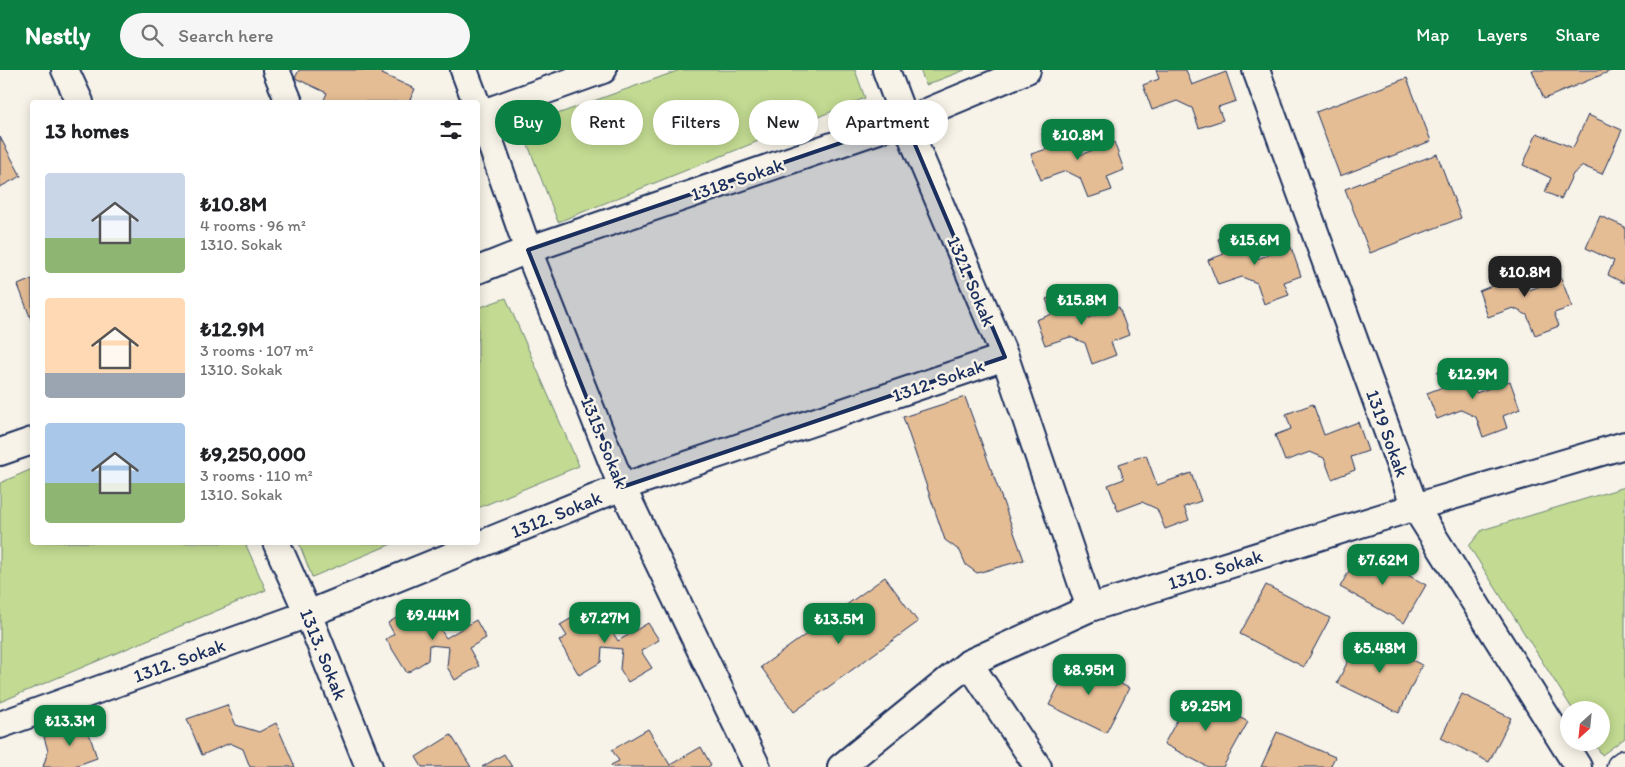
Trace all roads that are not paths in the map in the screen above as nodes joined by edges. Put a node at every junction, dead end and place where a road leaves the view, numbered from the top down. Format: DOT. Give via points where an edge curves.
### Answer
graph roads {
  1 [pos="65,70"];
  2 [pos="276,70"];
  3 [pos="464,70"];
  4 [pos="603,70"];
  5 [pos="886,70"];
  6 [pos="1027,70"];
  7 [pos="1256,70"];
  8 [pos="79,100"];
  9 [pos="288,100"];
  10 [pos="475,100"];
  11 [pos="897,100"];
  12 [pos="948,103"];
  13 [pos="480,107"];
  14 [pos="480,114"];
  15 [pos="835,145"];
  16 [pos="915,145"];
  17 [pos="528,250"];
  18 [pos="480,269"];
  19 [pos="1005,357"];
  20 [pos="30,442"];
  21 [pos="1625,445"];
  22 [pos="0,452"];
  23 [pos="622,487"];
  24 [pos="1415,507"];
  25 [pos="480,544"];
  26 [pos="277,545"];
  27 [pos="479,545"];
  28 [pos="1090,608"];
  29 [pos="308,614"];
  30 [pos="969,663"];
  31 [pos="0,725"];
  32 [pos="1625,764"];
  33 [pos="369,767"];
  34 [pos="757,767"];
  35 [pos="841,767"];
  36 [pos="1038,767"];
  37 [pos="1578,767"];
  38 [pos="1621,767"];
  1 -- 8 [label="street"];
  2 -- 9 [label="street"];
  3 -- 10 [label="street, 1315. Sokak"];
  4 -- 13 [label="street"];
  5 -- 11 [label="street, 1321. Sokak"];
  6 -- 12 [label="street, 1318. Sokak"];
  7 -- 24 [label="street, 1319 Sokak"];
  14 -- 17 [label="street, 1315. Sokak"];
  15 -- 17 [label="street, 1318. Sokak"];
  16 -- 19 [label="street, 1321. Sokak"];
  17 -- 18 [label="street, 1318. Sokak"];
  17 -- 23 [label="street, 1315. Sokak"];
  19 -- 23 [label="street, 1312. Sokak"];
  19 -- 28 [label="street, 1321. Sokak"];
  20 -- 22 [label="street"];
  21 -- 24 [label="street, 1310. Sokak"];
  23 -- 25 [label="street, 1312. Sokak"];
  23 -- 34 [label="street, 1315. Sokak"];
  24 -- 28 [label="street, 1310. Sokak"];
  24 -- 37 [label="street, 1319 Sokak"];
  26 -- 29 [label="street, 1313. Sokak"];
  27 -- 29 [label="street, 1312. Sokak"];
  28 -- 30 [label="street, 1310. Sokak"];
  29 -- 31 [label="street, 1312. Sokak"];
  29 -- 33 [label="street, 1313. Sokak"];
  30 -- 35 [label="street, 1310. Sokak"];
  30 -- 36 [label="street"];
  32 -- 38 [label="main road"];
}
